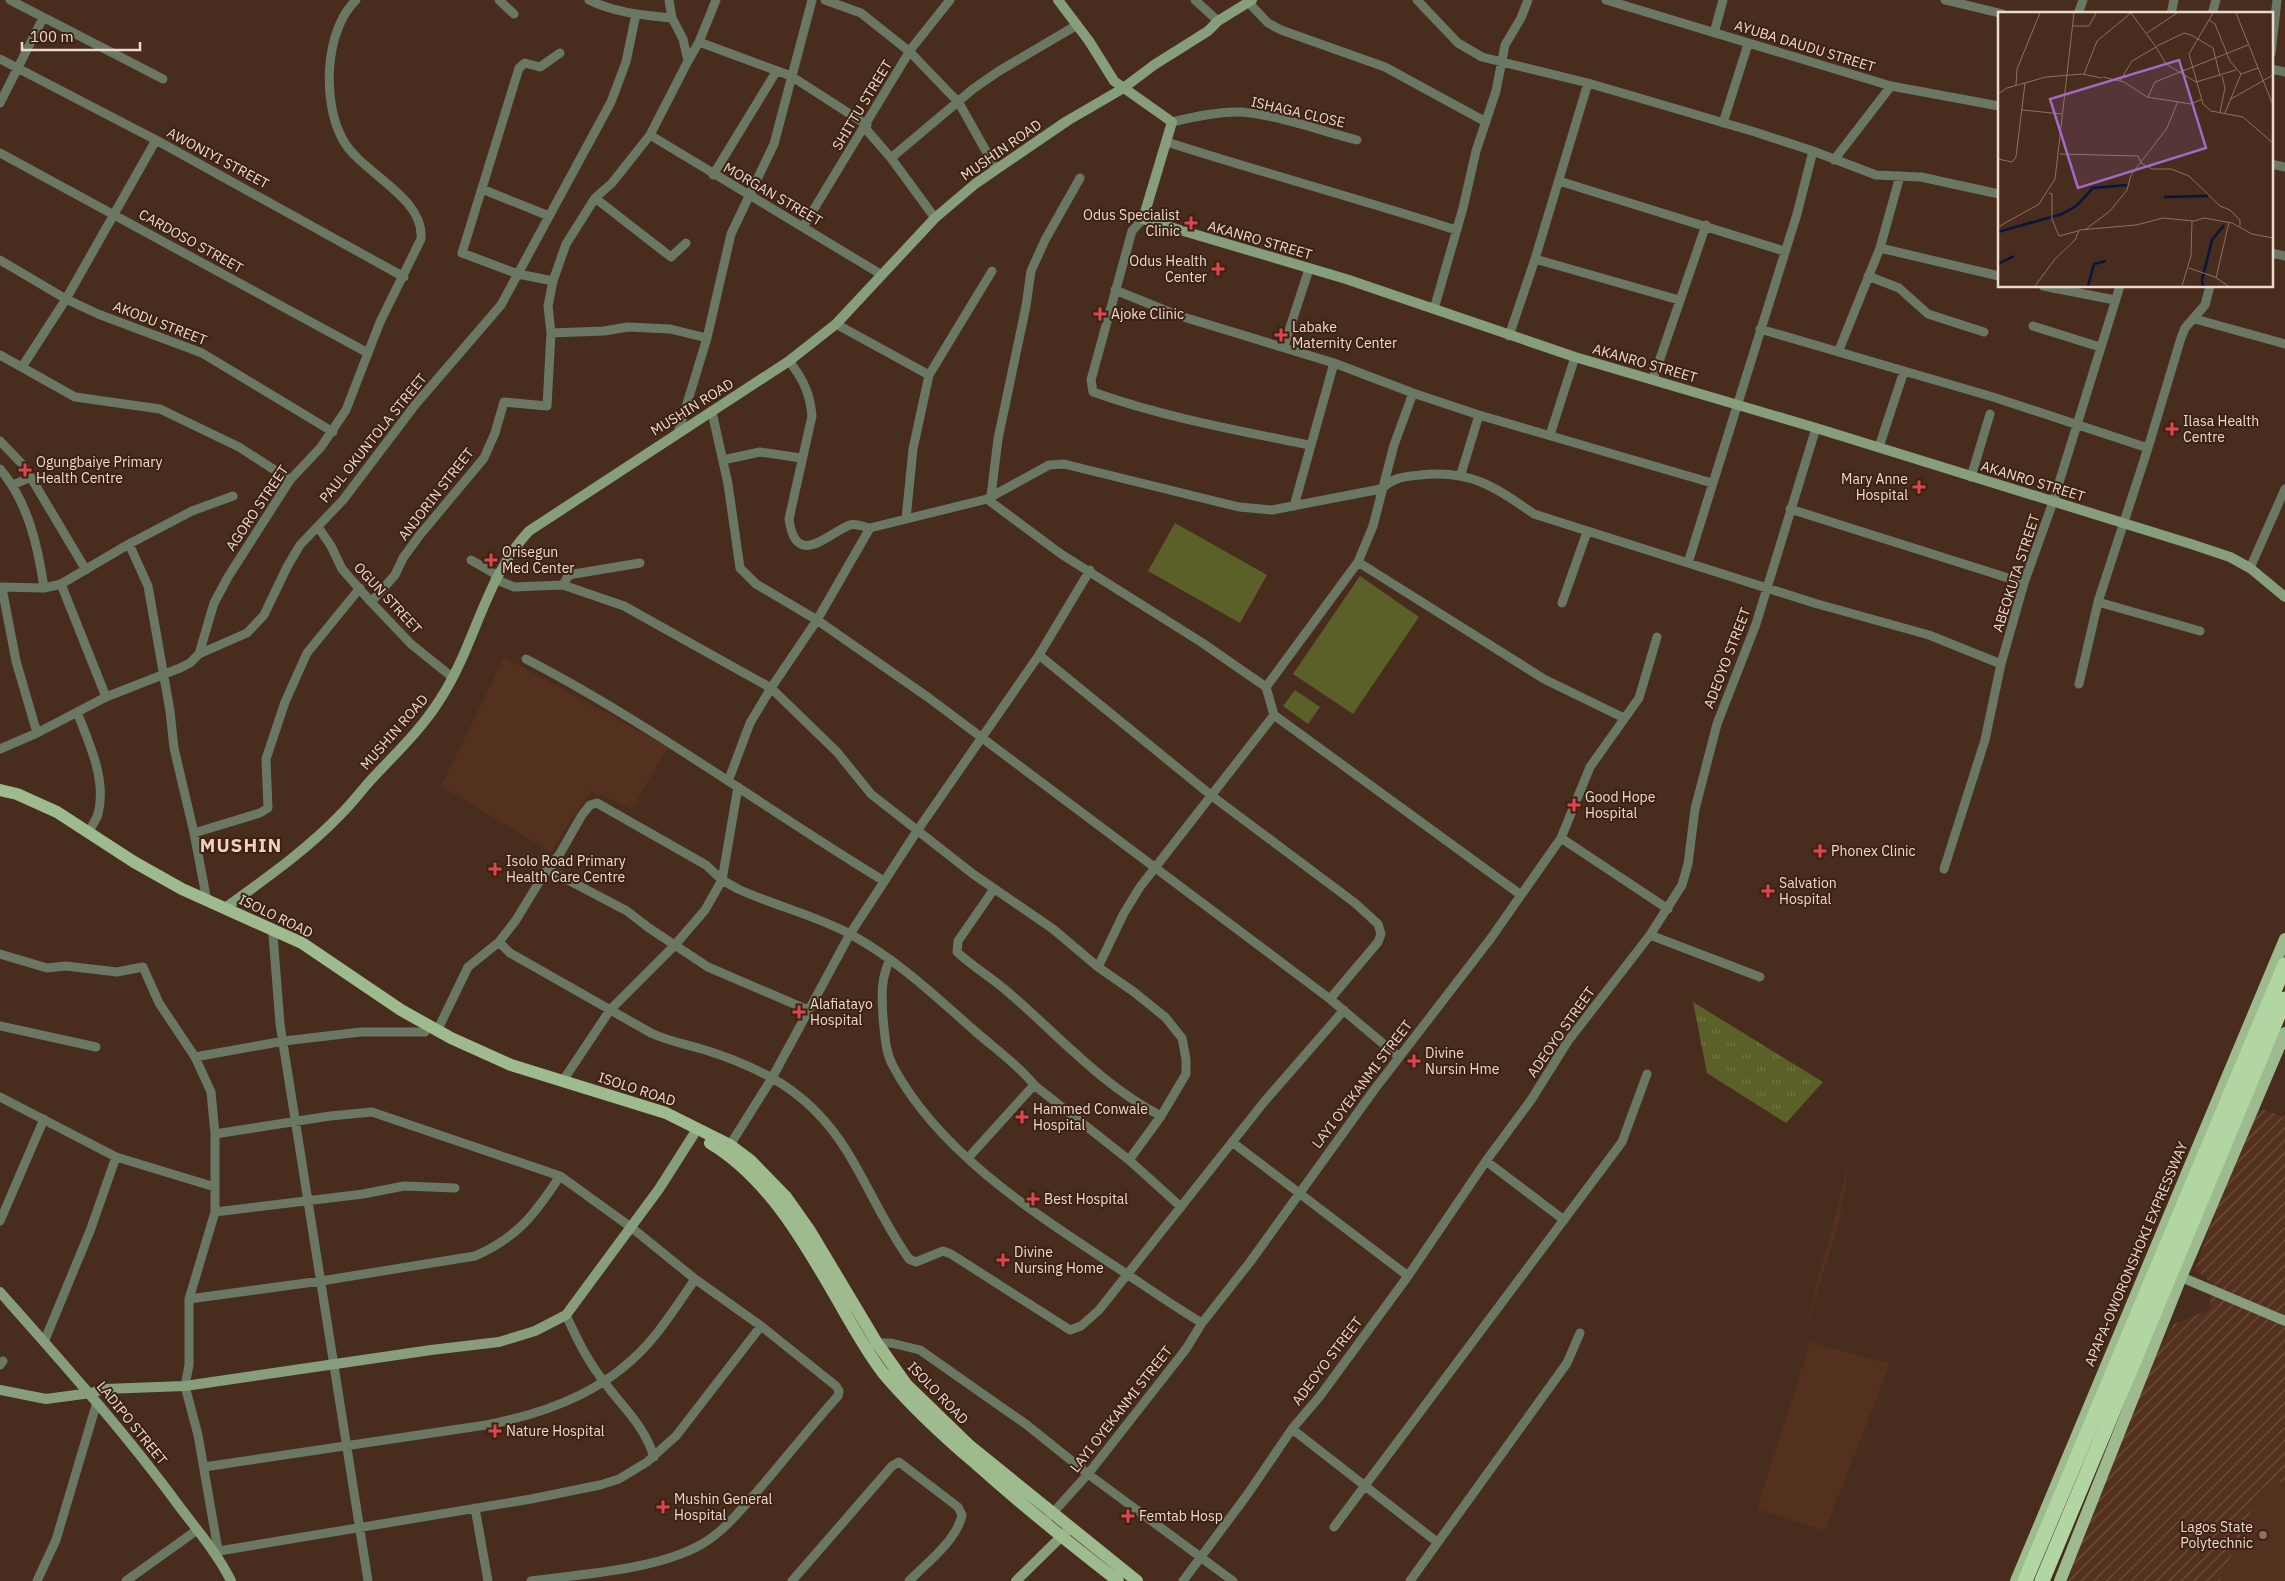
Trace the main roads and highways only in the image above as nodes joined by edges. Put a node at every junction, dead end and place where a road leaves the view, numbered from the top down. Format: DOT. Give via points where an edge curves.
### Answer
graph roads {
  1 [pos="0,790"];
  2 [pos="0,796"];
  3 [pos="2285,939"];
  4 [pos="2285,965"];
  5 [pos="2285,999"];
  6 [pos="431,1032"];
  7 [pos="2285,1033"];
  8 [pos="602,1097"];
  9 [pos="810,1243"];
  10 [pos="1049,1517"];
  11 [pos="1066,1532"];
  12 [pos="1118,1581"];
  13 [pos="1137,1581"];
  14 [pos="2016,1581"];
  15 [pos="2025,1581"];
  16 [pos="2042,1581"];
  17 [pos="2060,1581"];
  1 -- 6 [label="main road, ISOLO ROAD" via="43,805 154,874 302,943"];
  2 -- 6 [label="main road, ISOLO ROAD" via="30,806 54,819 179,895 273,935 306,953"];
  3 -- 14 [label="main road, APAPA-OWORONSHOKI EXPRESSWAY"];
  4 -- 15 [label="highway, APAPA-OWORONSHOKI EXPRESSWAY"];
  5 -- 16 [label="highway"];
  6 -- 8 [label="main road, ISOLO ROAD"];
  6 -- 8 [label="main road, ISOLO ROAD" via="502,1069"];
  7 -- 17 [label="main road" via="2181,1277"];
  8 -- 9 [label="main road, ISOLO ROAD" via="666,1121 721,1149 761,1186"];
  8 -- 9 [label="main road, ISOLO ROAD" via="666,1113 730,1145 750,1160 786,1197"];
  9 -- 10 [label="main road, ISOLO ROAD" via="892,1367 929,1408"];
  9 -- 10 [label="main road, ISOLO ROAD" via="861,1341 900,1392 937,1430"];
  10 -- 11 [label="main road, ISOLO ROAD"];
  11 -- 12 [label="main road, ISOLO ROAD"];
  11 -- 13 [label="main road, ISOLO ROAD"];
}
